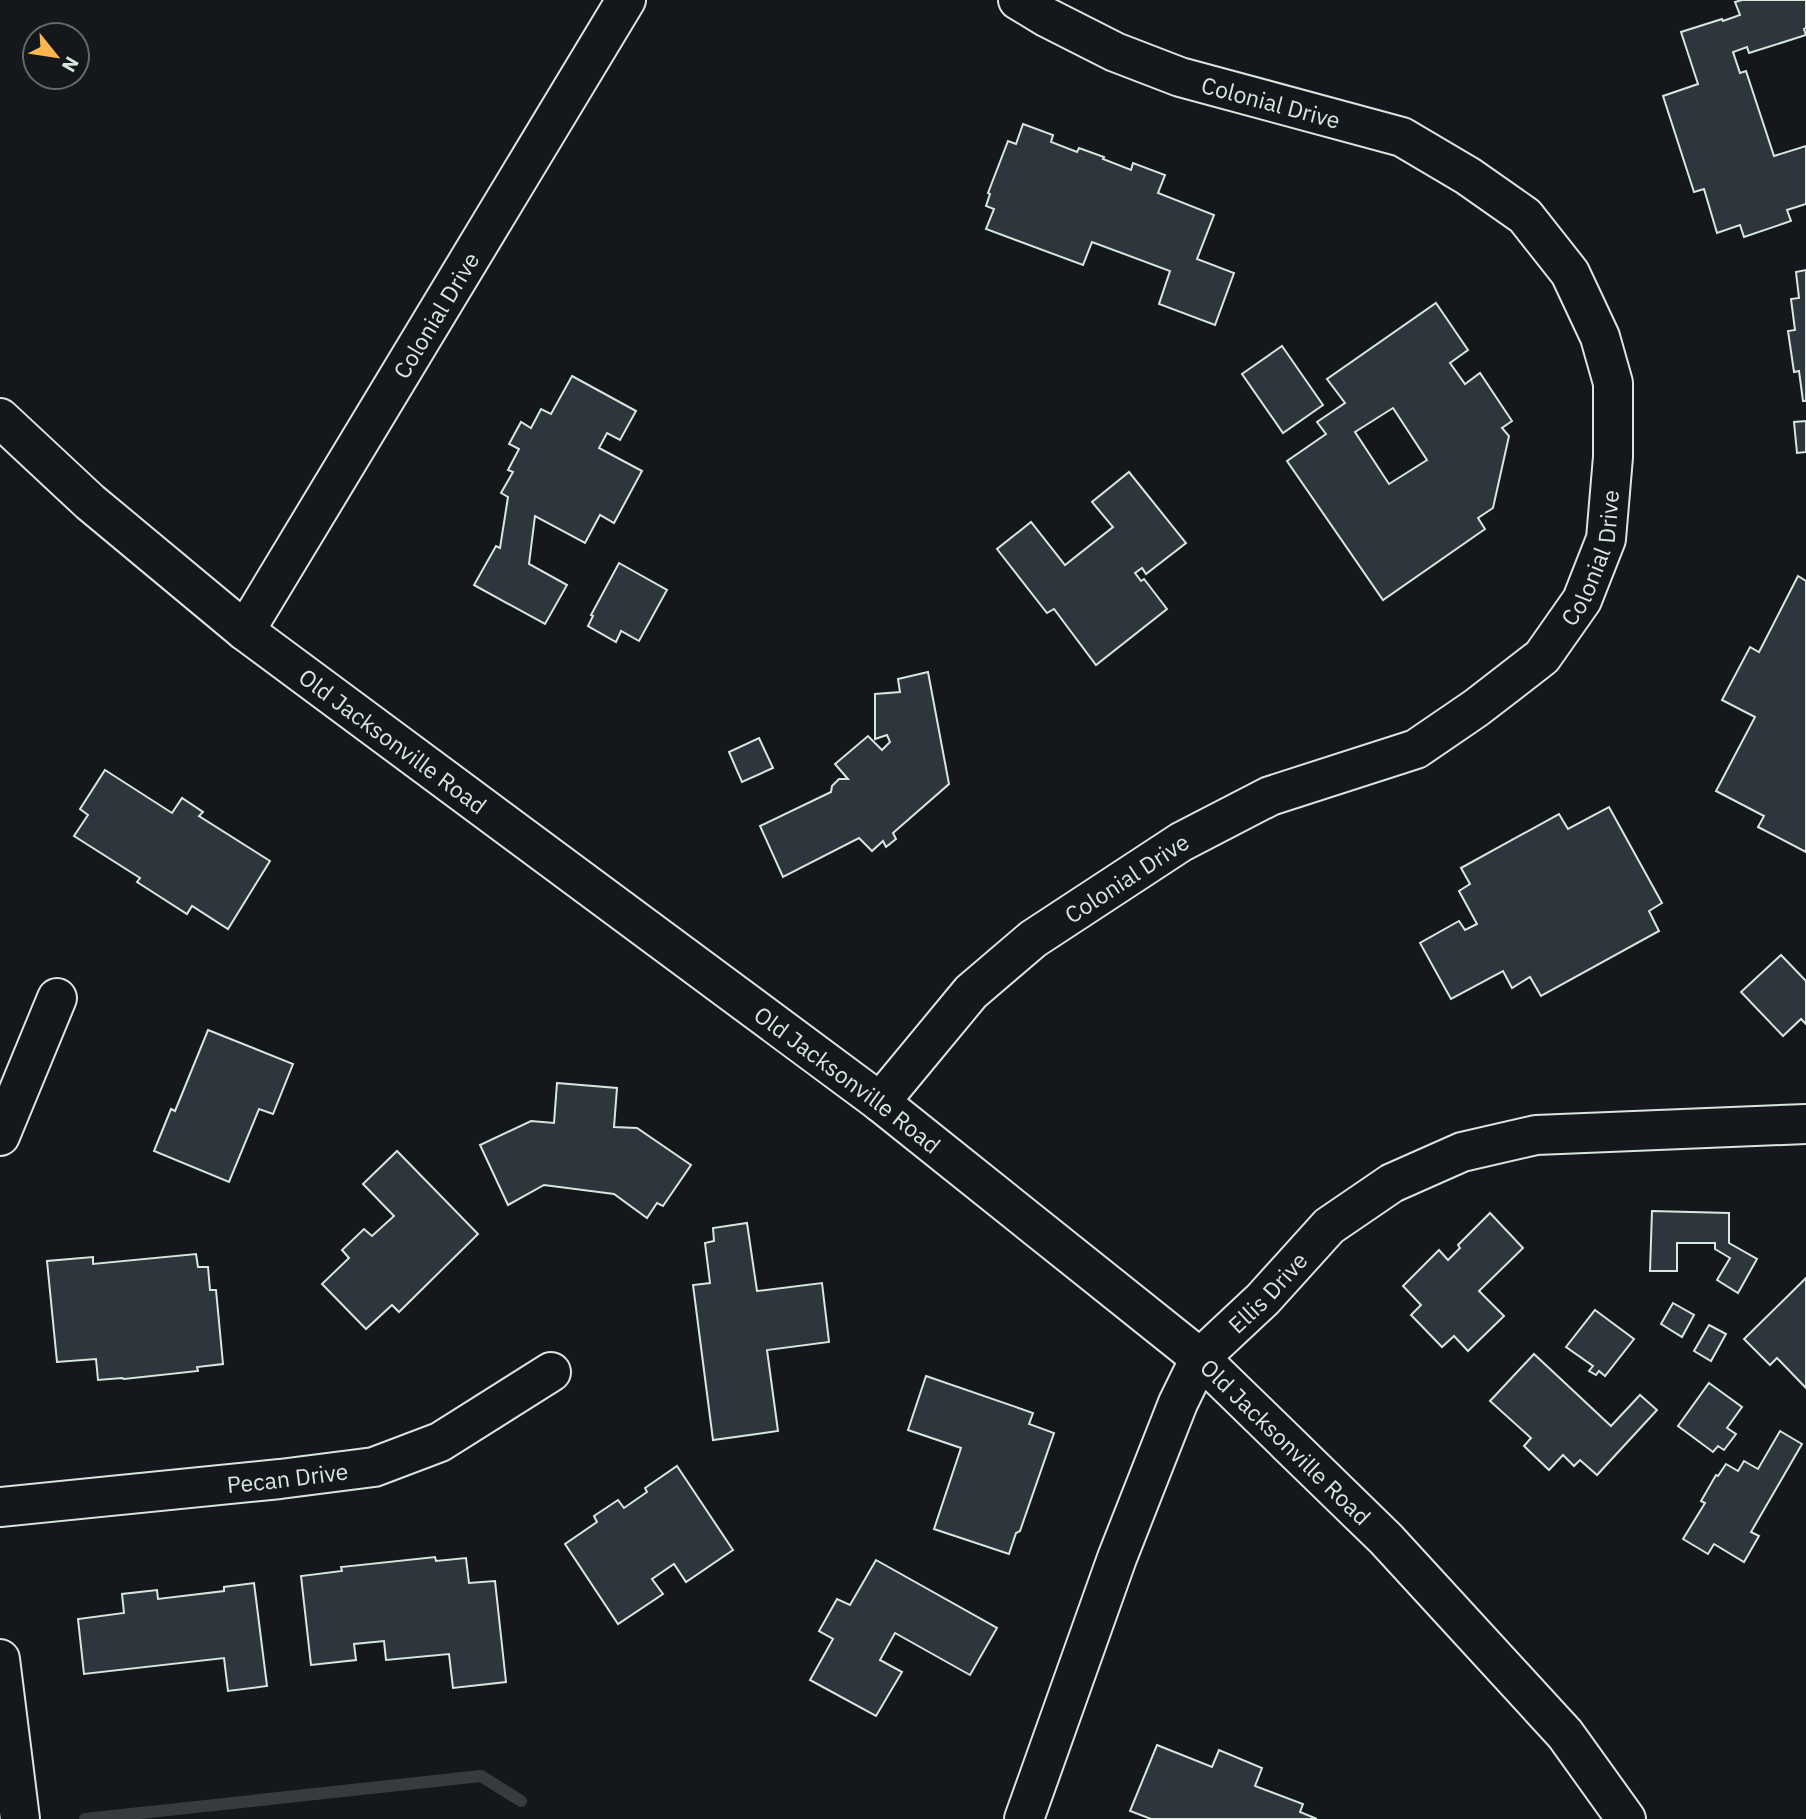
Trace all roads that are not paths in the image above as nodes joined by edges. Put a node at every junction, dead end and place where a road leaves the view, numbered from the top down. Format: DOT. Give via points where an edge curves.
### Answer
graph roads {
  1 [pos="626,0"];
  2 [pos="1017,0"];
  3 [pos="0,418"];
  4 [pos="245,631"];
  5 [pos="57,998"];
  6 [pos="880,1102"];
  7 [pos="1806,1124"];
  8 [pos="0,1136"];
  9 [pos="1200,1358"];
  10 [pos="551,1372"];
  11 [pos="0,1507"];
  12 [pos="0,1660"];
  13 [pos="20,1819"];
  14 [pos="1024,1819"];
  15 [pos="1626,1819"];
  1 -- 4 [label="street, Colonial Drive"];
  2 -- 6 [label="street, Colonial Drive" via="1115,52 1180,77 1402,137 1525,216 1570,273 1600,337 1613,383 1606,539 1582,600 1542,657 1416,749 1270,796 1181,842 1033,939 971,992"];
  3 -- 4 [label="street, Old Jacksonville Road" via="90,502"];
  4 -- 6 [label="street, Old Jacksonville Road"];
  5 -- 8 [label="street"];
  6 -- 9 [label="street, Old Jacksonville Road"];
  7 -- 9 [label="street, Ellis Drive" via="1535,1135 1462,1152 1392,1183 1329,1226 1263,1299"];
  9 -- 14 [label="street, Ellis Drive" via="1117,1558"];
  9 -- 15 [label="street, Old Jacksonville Road" via="1386,1539 1565,1734"];
  10 -- 11 [label="street, Pecan Drive" via="440,1442 374,1466"];
  12 -- 13 [label="street"];
}
